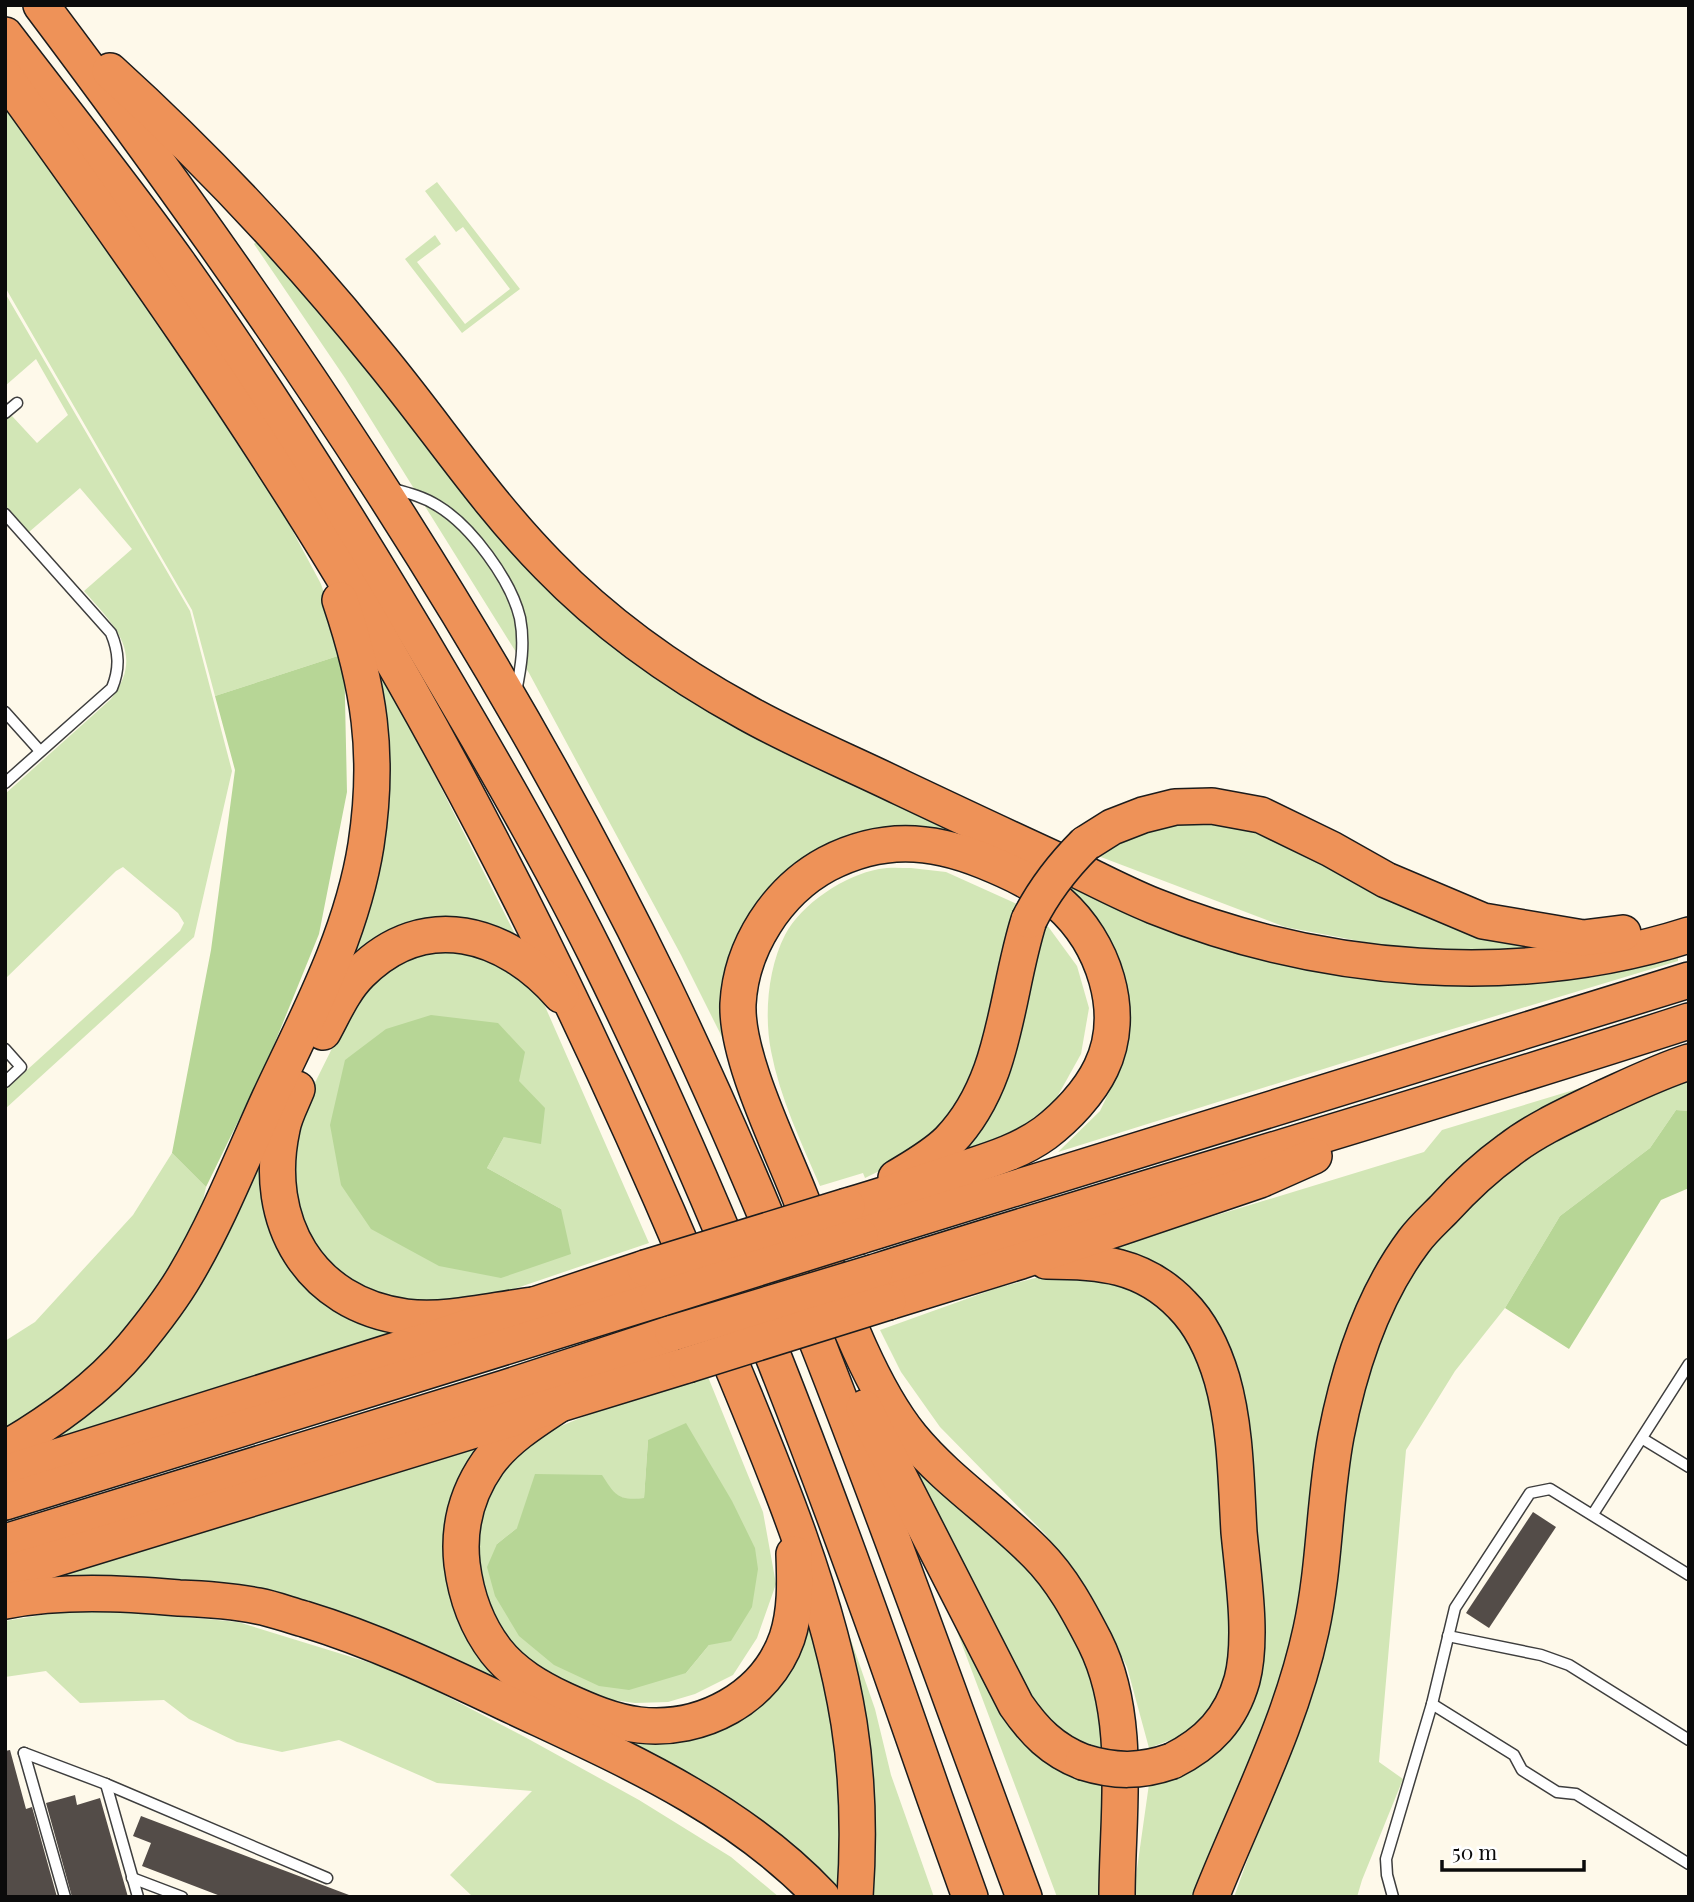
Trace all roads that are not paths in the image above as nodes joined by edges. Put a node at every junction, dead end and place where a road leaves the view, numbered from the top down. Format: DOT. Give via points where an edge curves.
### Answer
graph roads {
  1 [pos="43,9"];
  2 [pos="5,35"];
  3 [pos="5,77"];
  4 [pos="17,403"];
  5 [pos="5,413"];
  6 [pos="378,485"];
  7 [pos="5,514"];
  8 [pos="318,537"];
  9 [pos="513,706"];
  10 [pos="5,712"];
  11 [pos="40,751"];
  12 [pos="5,783"];
  13 [pos="1689,925"];
  14 [pos="1689,936"];
  15 [pos="1689,980"];
  16 [pos="580,1017"];
  17 [pos="1689,1021"];
  18 [pos="5,1049"];
  19 [pos="1689,1062"];
  20 [pos="1538,1070"];
  21 [pos="5,1082"];
  22 [pos="760,1202"];
  23 [pos="854,1221"];
  24 [pos="1021,1261"];
  25 [pos="652,1283"];
  26 [pos="882,1287"];
  27 [pos="533,1305"];
  28 [pos="1689,1364"];
  29 [pos="561,1403"];
  30 [pos="1643,1439"];
  31 [pos="5,1449"];
  32 [pos="1689,1467"];
  33 [pos="5,1473"];
  34 [pos="5,1502"];
  35 [pos="1593,1514"];
  36 [pos="794,1526"];
  37 [pos="5,1542"];
  38 [pos="5,1574"];
  39 [pos="1689,1575"];
  40 [pos="5,1601"];
  41 [pos="1448,1636"];
  42 [pos="1432,1704"];
  43 [pos="1689,1740"];
  44 [pos="106,1784"];
  45 [pos="1689,1864"];
  46 [pos="132,1878"];
  47 [pos="327,1878"];
  48 [pos="65,1897"];
  49 [pos="138,1897"];
  50 [pos="182,1897"];
  51 [pos="822,1897"];
  52 [pos="855,1897"];
  53 [pos="970,1897"];
  54 [pos="1024,1897"];
  55 [pos="1117,1897"];
  56 [pos="1210,1897"];
  57 [pos="1393,1897"];
  1 -- 6 [label="highway" via="206,228"];
  1 -- 14 [label="highway" via="282,241 490,501 548,566 653,656 752,716 1154,906 1255,940 1354,959 1436,967 1596,959"];
  2 -- 53 [label="highway" via="177,262 294,436 496,768 594,950 695,1171 771,1355"];
  3 -- 8 [label="highway" via="149,276"];
  4 -- 5 [label="lane"];
  6 -- 9 [label="highway"];
  6 -- 9 [label="lane" via="440,507 475,539 500,574 516,604 522,639 523,659"];
  7 -- 11 [label="lane" via="111,633 117,646 117,676 112,688"];
  8 -- 16 [label="highway" via="476,812"];
  8 -- 31 [label="highway" via="358,654 372,747 366,846 342,932 319,992 186,1274 153,1322 107,1375 55,1418"];
  9 -- 22 [label="highway" via="639,939"];
  10 -- 11 [label="lane"];
  11 -- 12 [label="lane"];
  13 -- 23 [label="highway, bridge" via="1583,937 1483,921 1386,880 1261,815 1212,806 1175,807 1143,815 1085,844 1043,892 1018,953 1003,1040 966,1121 936,1153"];
  15 -- 23 [label="highway"];
  16 -- 27 [label="highway" via="518,956 490,942 444,934 414,940 380,956 342,996 298,1085 278,1148 278,1201 290,1235 313,1269 348,1298 386,1313 435,1318"];
  16 -- 36 [label="highway" via="677,1234"];
  17 -- 20 [label="highway"];
  18 -- 21 [label="lane" via="22,1067"];
  19 -- 56 [label="highway" via="1566,1116 1511,1148 1471,1180 1414,1241 1379,1300 1353,1362 1336,1438 1308,1643 1290,1703"];
  20 -- 24 [label="highway" via="1496,1095 1390,1128 1260,1181"];
  20 -- 26 [label="highway" via="1038,1220"];
  22 -- 24 [label="highway, bridge" via="1016,1705 1044,1740 1065,1754 1126,1771 1154,1767 1199,1746 1218,1728 1236,1699 1246,1661 1236,1482 1221,1376 1196,1321 1160,1286 1103,1263"];
  22 -- 54 [label="highway" via="896,1544"];
  23 -- 25 [label="highway, bridge"];
  23 -- 55 [label="highway" via="1041,1136 1084,1094 1107,1049 1112,1008 1109,986 1081,927 1032,883 947,847 899,844 852,853 825,865 787,894 773,911 742,974 738,1020 757,1090 862,1353 891,1407 934,1462 1039,1556 1069,1594 1097,1646 1118,1714"];
  24 -- 26 [label="highway"];
  25 -- 27 [label="highway"];
  25 -- 34 [label="highway"];
  26 -- 29 [label="highway, bridge" via="687,1365"];
  26 -- 37 [label="highway, bridge" via="673,1333"];
  27 -- 33 [label="highway"];
  28 -- 30 [label="lane"];
  29 -- 36 [label="highway" via="530,1423 489,1462 474,1485 461,1535 465,1587 478,1625 518,1674 545,1690 592,1712 639,1725 689,1723 735,1704 765,1676 787,1638 794,1601"];
  29 -- 38 [label="highway"];
  30 -- 32 [label="lane"];
  30 -- 35 [label="lane"];
  35 -- 39 [label="lane"];
  35 -- 41 [label="lane" via="1550,1489 1530,1493 1455,1608"];
  36 -- 52 [label="highway" via="831,1639 850,1726 857,1804"];
  40 -- 51 [label="highway" via="128,1594 206,1600 259,1606 343,1631 449,1675 675,1785 752,1834"];
  41 -- 42 [label="lane"];
  41 -- 43 [label="lane" via="1569,1665"];
  42 -- 45 [label="lane" via="1514,1755 1522,1770 1557,1792 1576,1794"];
  42 -- 57 [label="lane" via="1386,1859"];
  44 -- 46 [label="lane"];
  44 -- 47 [label="lane"];
  44 -- 48 [label="lane" via="24,1753"];
  46 -- 49 [label="lane"];
  46 -- 50 [label="lane"];
}
